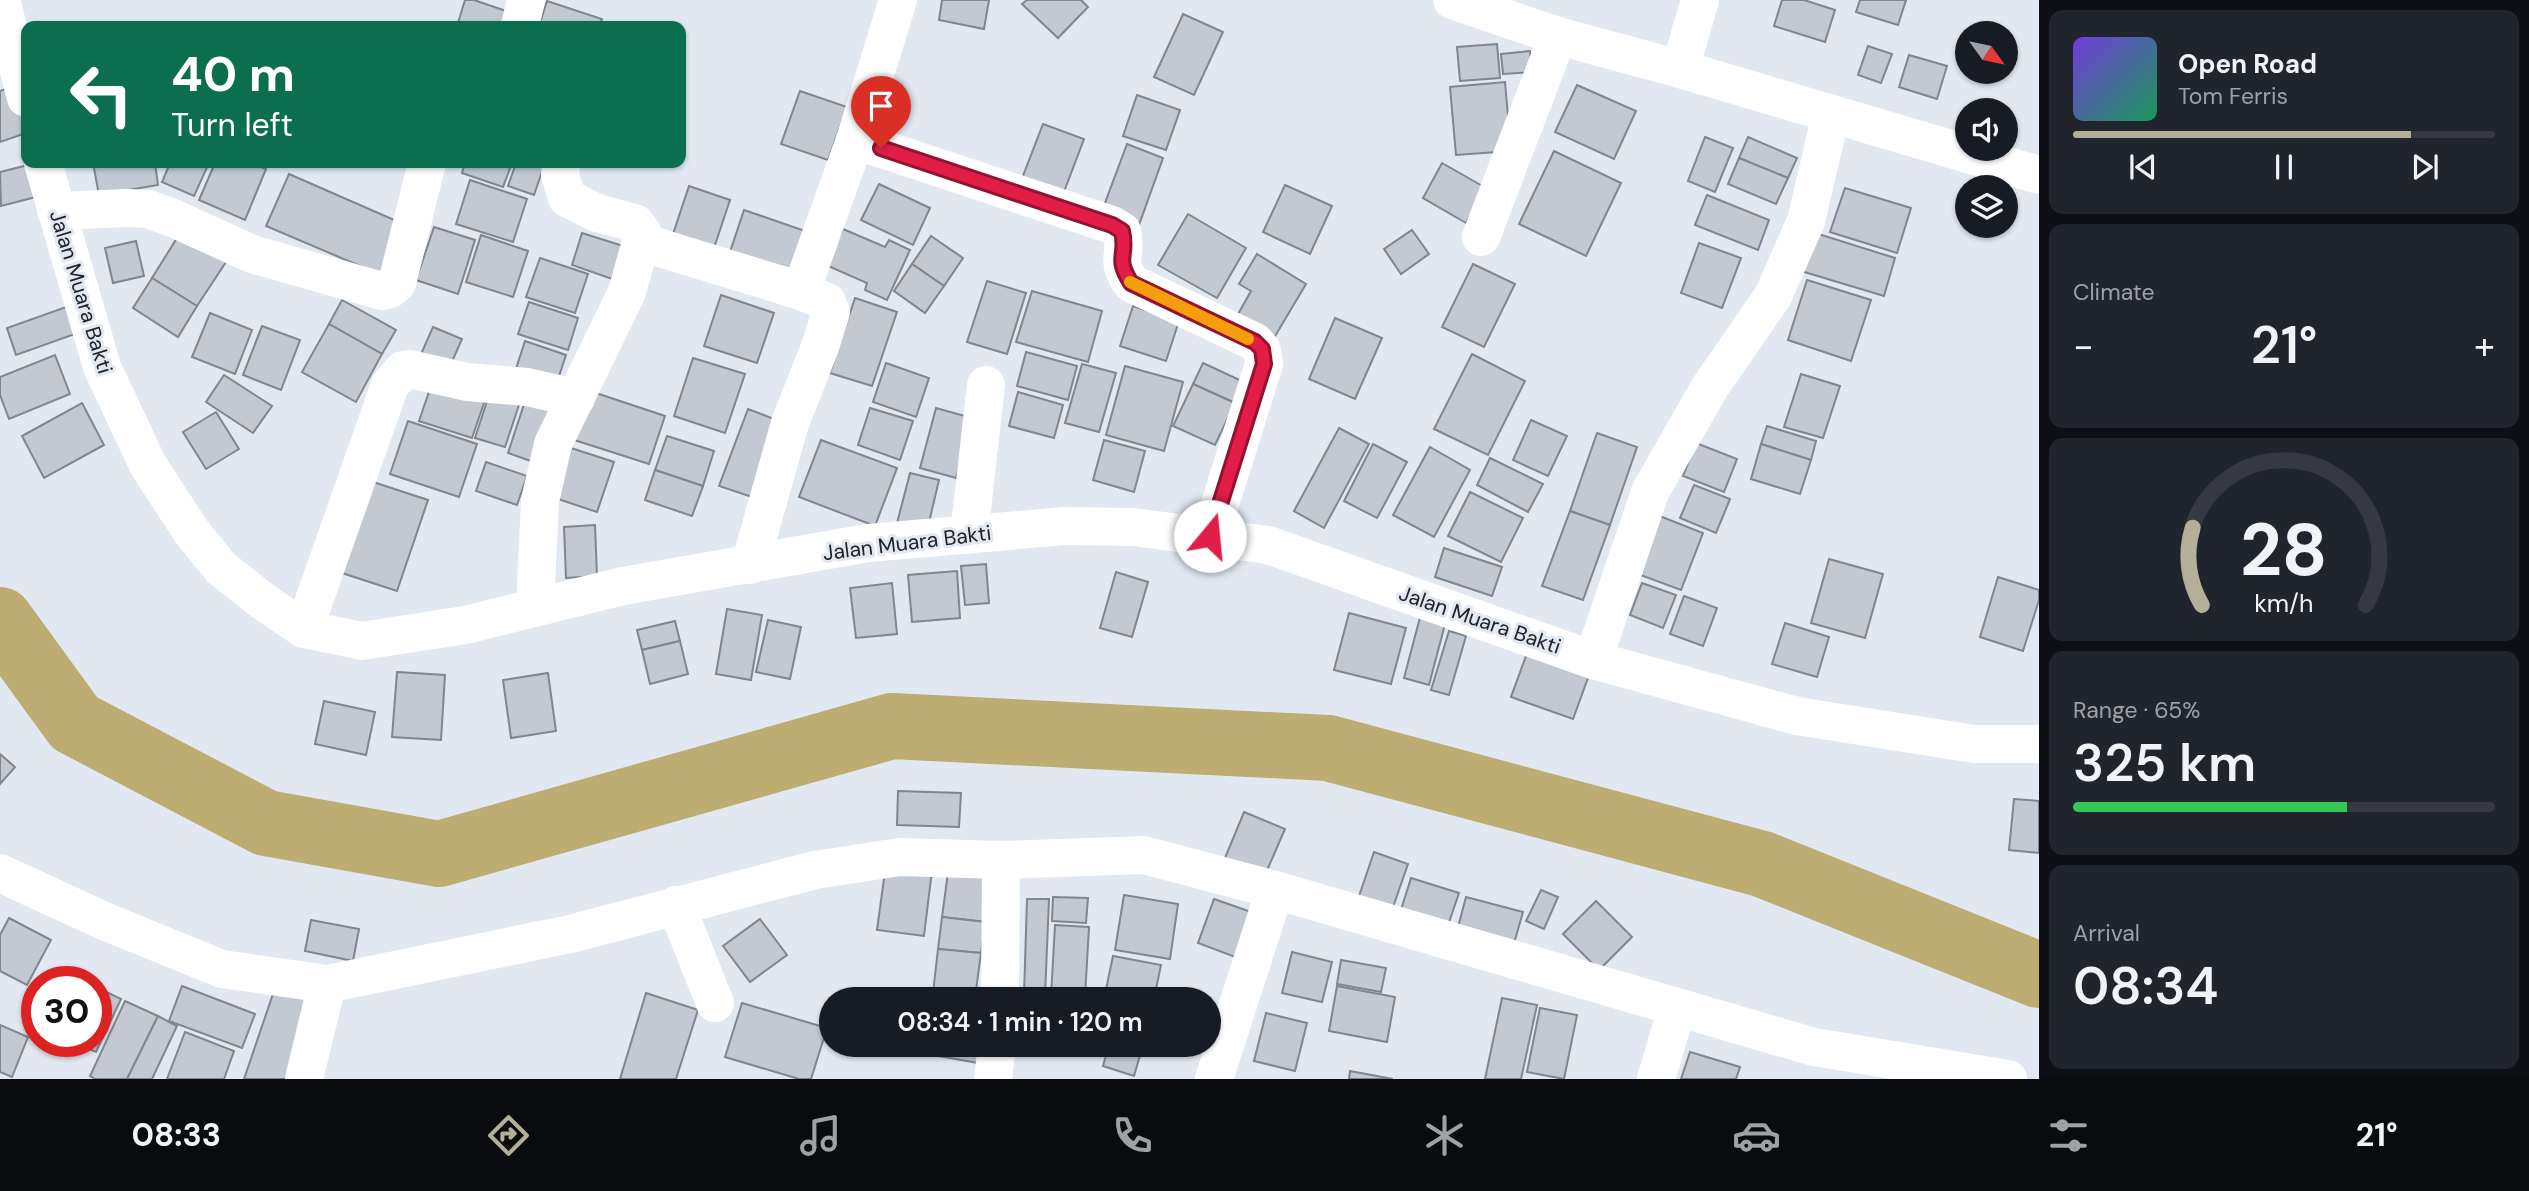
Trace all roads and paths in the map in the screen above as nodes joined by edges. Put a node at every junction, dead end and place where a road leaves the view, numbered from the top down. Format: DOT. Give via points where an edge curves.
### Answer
graph roads {
  1 [pos="1,0"];
  2 [pos="526,0"];
  3 [pos="898,0"];
  4 [pos="1452,0"];
  5 [pos="1700,0"];
  6 [pos="1538,20"];
  7 [pos="521,21"];
  8 [pos="1680,69"];
  9 [pos="21,78"];
  10 [pos="1831,114"];
  11 [pos="855,140"];
  12 [pos="44,168"];
  13 [pos="426,168"];
  14 [pos="561,168"];
  15 [pos="2039,175"];
  16 [pos="56,211"];
  17 [pos="1481,237"];
  18 [pos="641,242"];
  19 [pos="801,291"];
  20 [pos="986,385"];
  21 [pos="576,398"];
  22 [pos="969,535"];
  23 [pos="1210,536"];
  24 [pos="750,565"];
  25 [pos="535,608"];
  26 [pos="304,629"];
  27 [pos="1593,660"];
  28 [pos="2039,744"];
  29 [pos="1001,860"];
  30 [pos="0,873"];
  31 [pos="1275,890"];
  32 [pos="676,905"];
  33 [pos="327,984"];
  34 [pos="1000,987"];
  35 [pos="715,1003"];
  36 [pos="1677,1008"];
  37 [pos="996,1057"];
  38 [pos="303,1079"];
  39 [pos="993,1079"];
  40 [pos="1214,1079"];
  41 [pos="1656,1079"];
  42 [pos="2008,1079"];
  1 -- 9 [label="street"];
  2 -- 7 [label="street"];
  3 -- 11 [label="street"];
  4 -- 6 [label="street"];
  5 -- 8 [label="street"];
  6 -- 8 [label="street"];
  6 -- 17 [label="street"];
  8 -- 10 [label="street"];
  10 -- 15 [label="street"];
  10 -- 27 [label="street" via="1806,221 1773,296 1710,387 1650,492"];
  11 -- 19 [label="street"];
  11 -- 23 [label="street" via="1112,225 1122,231 1125,244 1120,259 1131,283 1262,349 1264,364"];
  12 -- 16 [label="street, Jalan Muara Bakti"];
  13 -- 16 [label="street" via="397,283 382,291 252,254 148,209"];
  14 -- 18 [label="street" via="567,198 597,213 635,223 642,232"];
  16 -- 26 [label="street, Jalan Muara Bakti" via="102,367 148,465 221,568"];
  18 -- 19 [label="street"];
  18 -- 21 [label="street" via="627,292"];
  19 -- 24 [label="street" via="827,302 831,312 790,423"];
  20 -- 22 [label="street"];
  21 -- 25 [label="street" via="545,474"];
  21 -- 26 [label="street" via="403,370 390,385"];
  22 -- 23 [label="street, Jalan Muara Bakti" via="1065,526 1134,527"];
  22 -- 24 [label="street, Jalan Muara Bakti" via="868,544"];
  23 -- 27 [label="street, Jalan Muara Bakti" via="1268,545"];
  24 -- 25 [label="street, Jalan Muara Bakti" via="623,586"];
  25 -- 26 [label="street, Jalan Muara Bakti" via="465,625 362,641"];
  27 -- 28 [label="street, Jalan Muara Bakti" via="1797,716 1974,744"];
  29 -- 31 [label="street" via="1144,855"];
  29 -- 32 [label="street" via="900,857 815,870"];
  29 -- 34 [label="street"];
  30 -- 33 [label="street" via="222,969"];
  31 -- 36 [label="street"];
  31 -- 40 [label="street"];
  32 -- 33 [label="street" via="570,934"];
  32 -- 35 [label="street"];
  33 -- 38 [label="street"];
  36 -- 41 [label="street"];
  36 -- 42 [label="street" via="1814,1047"];
  37 -- 39 [label="street"];
}
